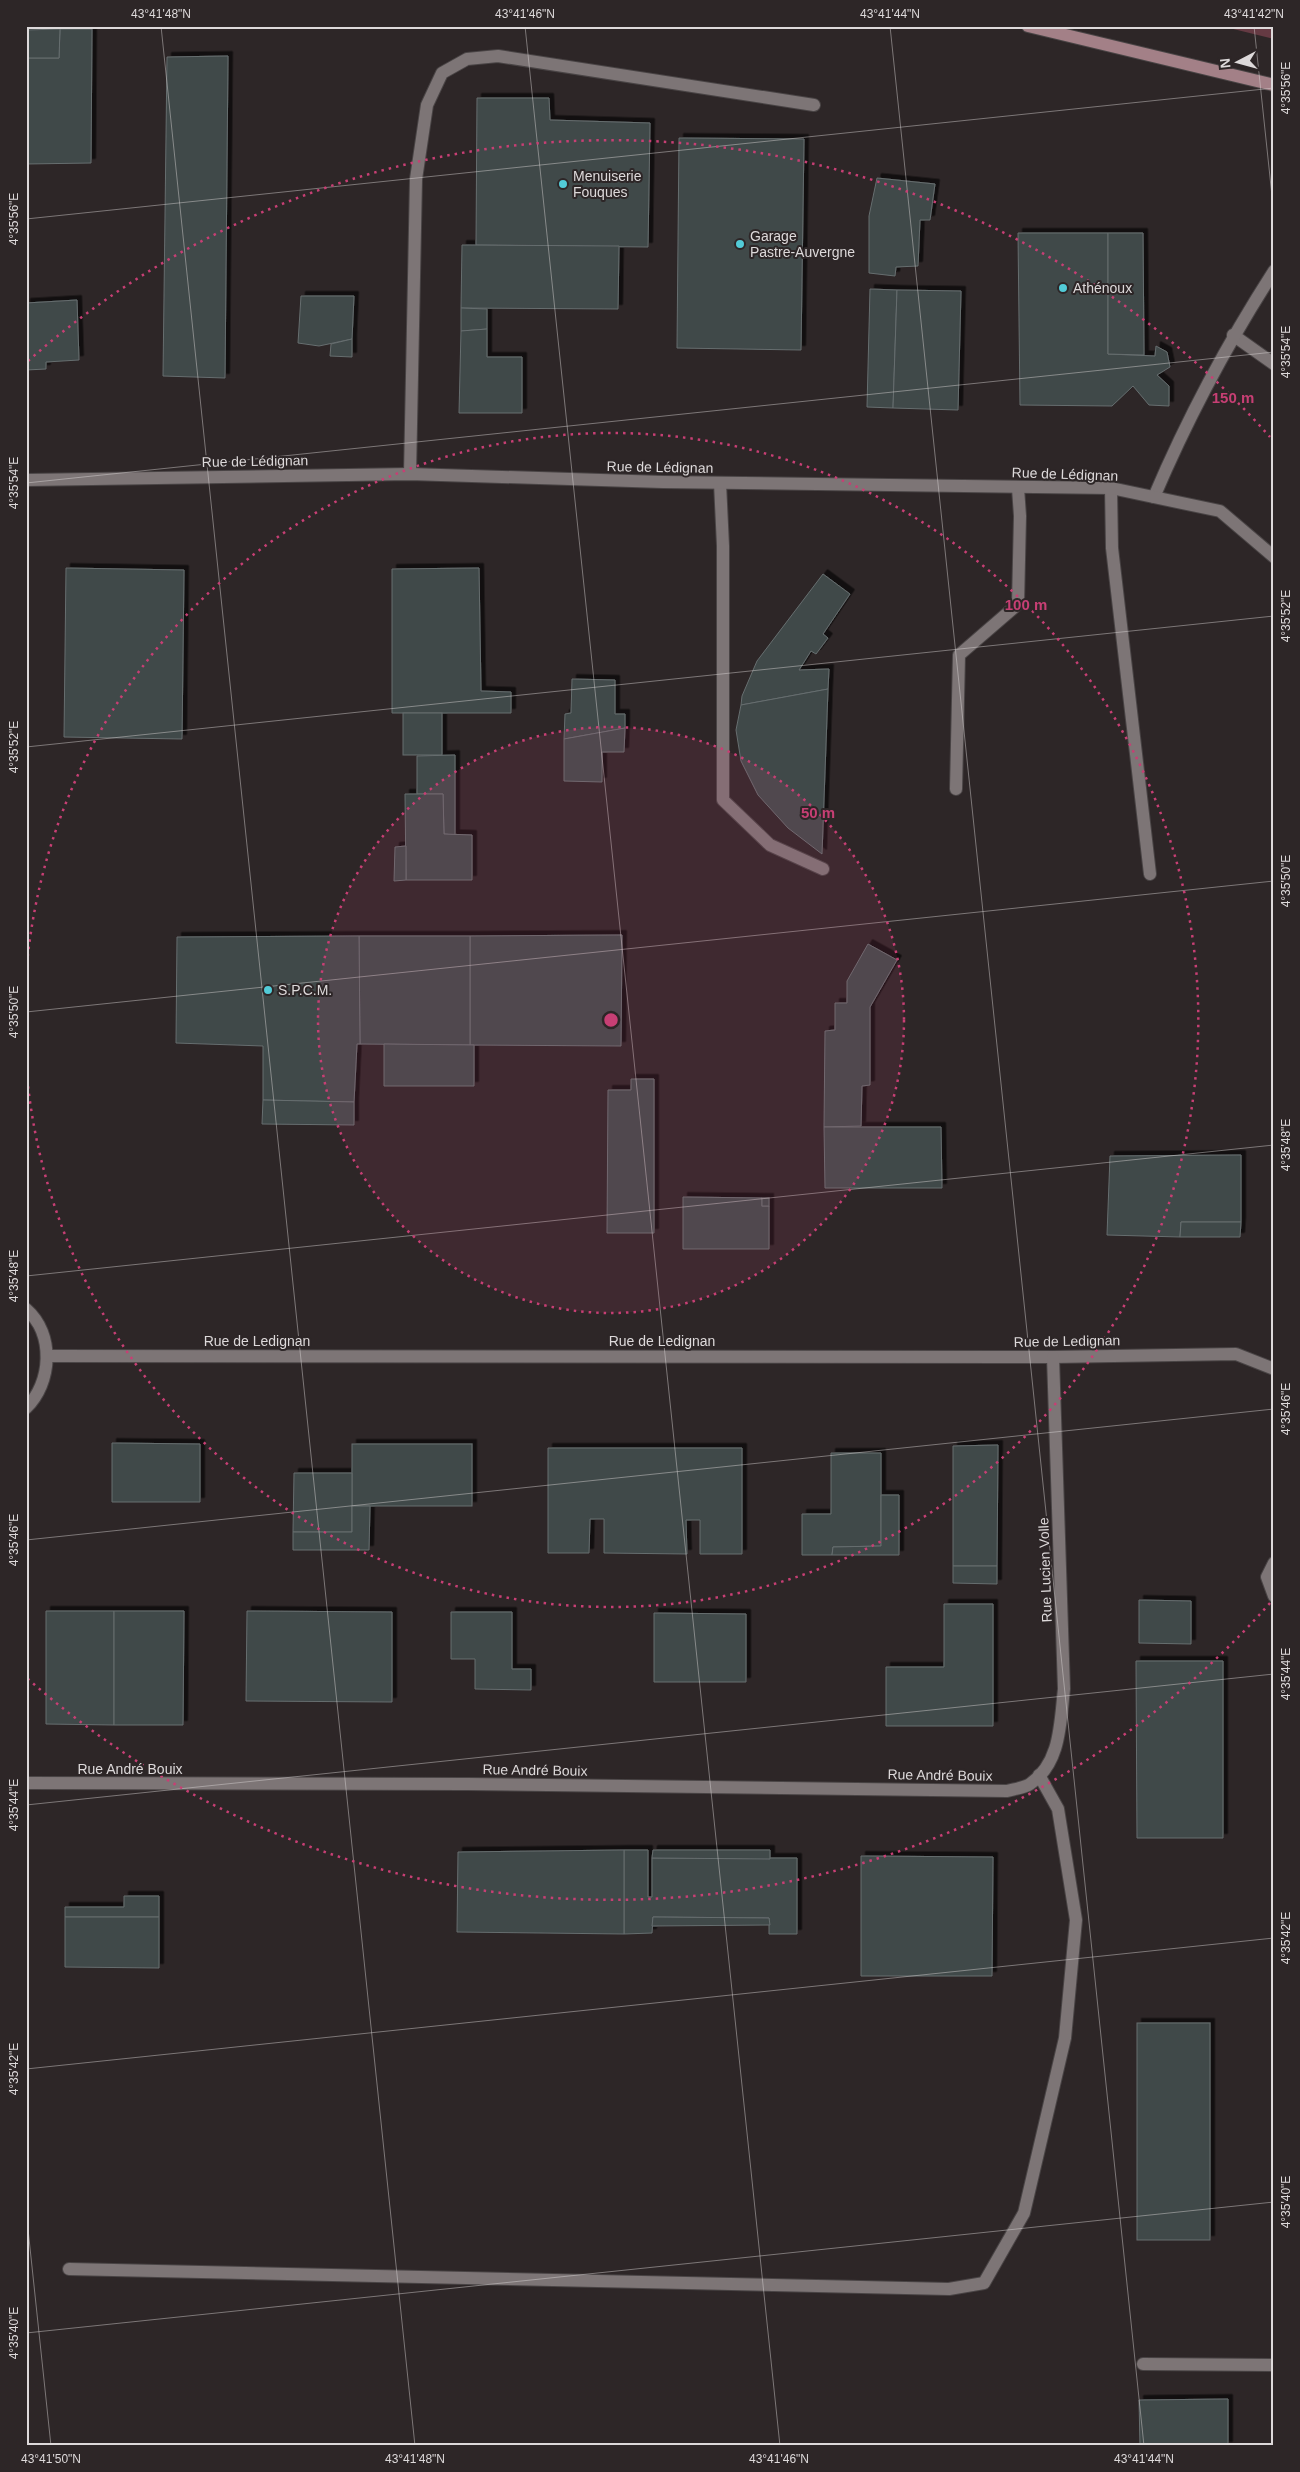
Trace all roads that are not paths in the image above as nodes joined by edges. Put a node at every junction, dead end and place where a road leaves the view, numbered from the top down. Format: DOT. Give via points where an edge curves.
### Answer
graph roads {
  1 [pos="1028,26"];
  2 [pos="1274,85"];
  3 [pos="814,104"];
  4 [pos="1274,271"];
  5 [pos="1233,335"];
  6 [pos="1274,364"];
  7 [pos="410,474"];
  8 [pos="26,480"];
  9 [pos="720,483"];
  10 [pos="1018,488"];
  11 [pos="1111,488"];
  12 [pos="1154,497"];
  13 [pos="1274,557"];
  14 [pos="956,790"];
  15 [pos="823,869"];
  16 [pos="1150,874"];
  17 [pos="26,1310"];
  18 [pos="47,1356"];
  19 [pos="1053,1357"];
  20 [pos="1274,1369"];
  21 [pos="26,1408"];
  22 [pos="1274,1563"];
  23 [pos="1274,1596"];
  24 [pos="1039,1775"];
  25 [pos="26,1783"];
  26 [pos="69,2269"];
  27 [pos="1143,2364"];
  28 [pos="1274,2365"];
  1 -- 2 [label="main road"];
  3 -- 7 [label="street" via="498,56 466,59 442,73 427,105 416,179"];
  4 -- 5 [label="street"];
  5 -- 6 [label="street"];
  5 -- 12 [label="street" via="1177,442"];
  7 -- 8 [label="street, Rue de Lédignan"];
  7 -- 9 [label="street, Rue de Lédignan"];
  9 -- 10 [label="street, Rue de Lédignan"];
  9 -- 15 [label="street" via="723,800 770,845"];
  10 -- 11 [label="street, Rue de Lédignan"];
  10 -- 14 [label="street" via="1018,604 959,655"];
  11 -- 12 [label="street, Rue de Lédignan"];
  11 -- 16 [label="street" via="1112,548"];
  12 -- 13 [label="street, Rue de Lédignan" via="1220,510"];
  17 -- 18 [label="street" via="43,1333"];
  18 -- 19 [label="street, Rue de Ledignan"];
  18 -- 21 [label="street" via="45,1379"];
  19 -- 20 [label="street, Rue de Ledignan" via="1236,1354"];
  19 -- 24 [label="street, Rue Lucien Volle" via="1064,1689 1059,1734 1050,1765"];
  22 -- 23 [label="street" via="1267,1577"];
  24 -- 25 [label="street, Rue André Bouix" via="1029,1785 1007,1791 467,1784"];
  24 -- 26 [label="street" via="1058,1809 1076,1920 1065,2038 1024,2212 984,2283 949,2289"];
  27 -- 28 [label="street"];
}
